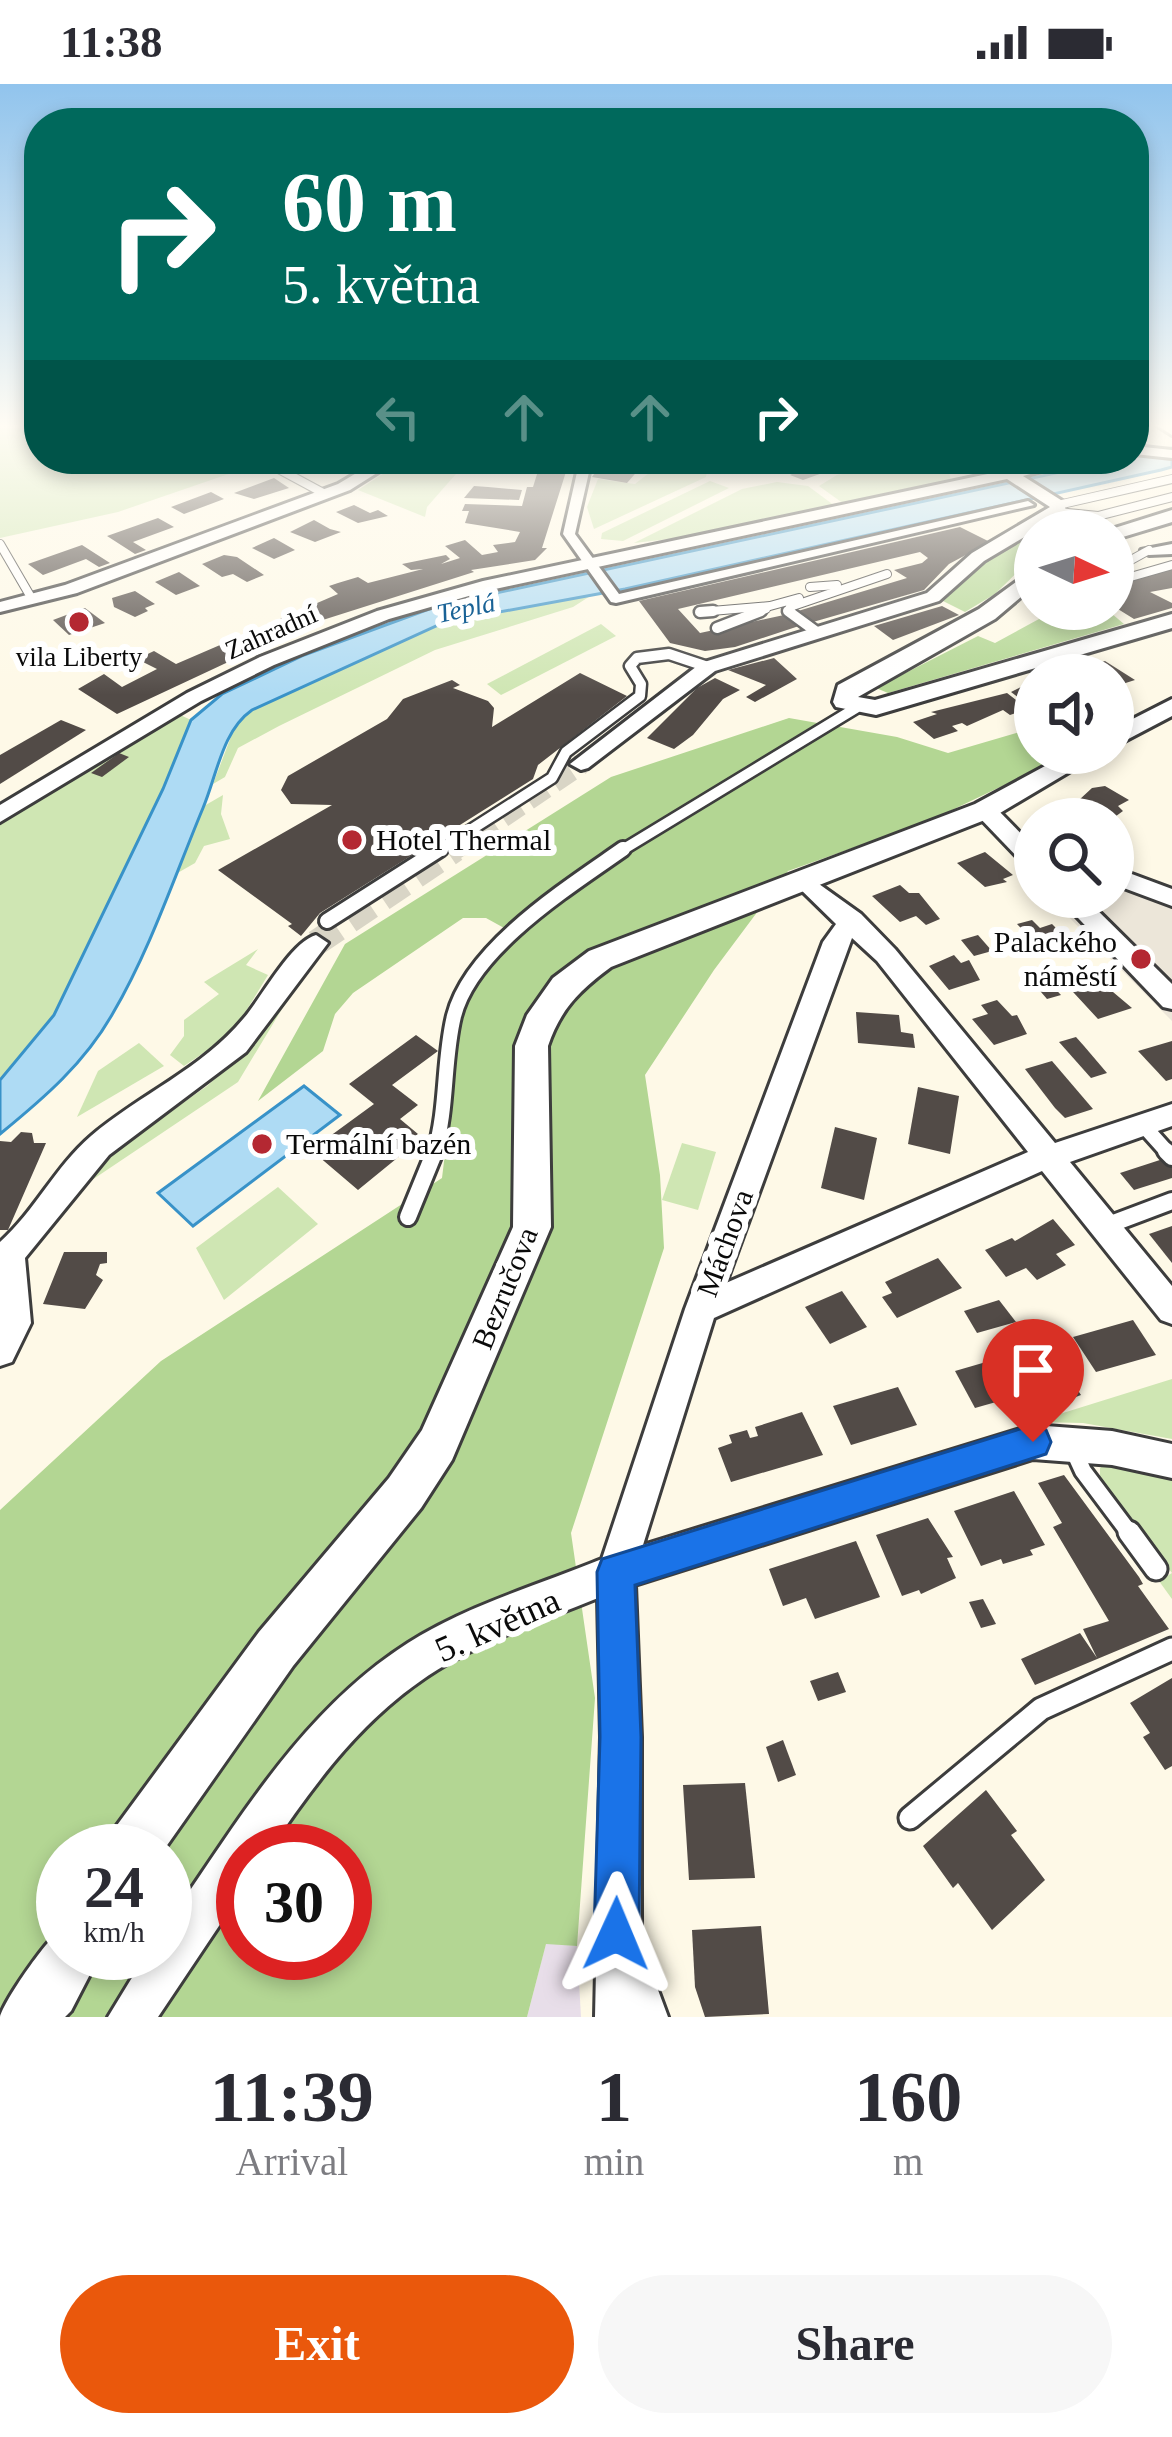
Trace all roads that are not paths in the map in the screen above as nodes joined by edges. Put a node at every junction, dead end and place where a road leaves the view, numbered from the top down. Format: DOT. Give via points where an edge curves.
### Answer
graph roads {
  1 [pos="271,514"];
  2 [pos="573,514"];
  3 [pos="843,514"];
  4 [pos="995,514"];
  5 [pos="1033,514"];
  6 [pos="1172,519"];
  7 [pos="1134,529"];
  8 [pos="0,544"];
  9 [pos="1172,549"];
  10 [pos="1149,550"];
  11 [pos="1134,560"];
  12 [pos="1172,565"];
  13 [pos="594,568"];
  14 [pos="887,574"];
  15 [pos="1134,576"];
  16 [pos="811,587"];
  17 [pos="842,587"];
  18 [pos="828,591"];
  19 [pos="1014,592"];
  20 [pos="32,599"];
  21 [pos="770,606"];
  22 [pos="0,607"];
  23 [pos="700,612"];
  24 [pos="1172,621"];
  25 [pos="717,628"];
  26 [pos="818,633"];
  27 [pos="708,667"];
  28 [pos="1172,706"];
  29 [pos="856,708"];
  30 [pos="1134,727"];
  31 [pos="581,764"];
  32 [pos="1050,774"];
  33 [pos="985,810"];
  34 [pos="0,814"];
  35 [pos="1009,835"];
  36 [pos="1014,837"];
  37 [pos="1014,840"];
  38 [pos="805,882"];
  39 [pos="1134,883"];
  40 [pos="1172,897"];
  41 [pos="1091,918"];
  42 [pos="852,920"];
  43 [pos="321,932"];
  44 [pos="1172,1000"];
  45 [pos="1158,1120"];
  46 [pos="1046,1157"];
  47 [pos="1172,1157"];
  48 [pos="1172,1201"];
  49 [pos="408,1217"];
  50 [pos="1103,1227"];
  51 [pos="5,1256"];
  52 [pos="701,1309"];
  53 [pos="1172,1310"];
  54 [pos="0,1351"];
  55 [pos="1070,1442"];
  56 [pos="1172,1461"];
  57 [pos="1156,1569"];
  58 [pos="616,1572"];
  59 [pos="1172,1649"];
  60 [pos="910,1818"];
  61 [pos="150,1824"];
  62 [pos="262,1824"];
  63 [pos="216,1892"];
  64 [pos="616,1934"];
  65 [pos="57,1980"];
  66 [pos="27,2017"];
  67 [pos="131,2017"];
  68 [pos="617,2017"];
  69 [pos="645,2017"];
  1 -- 20 [label="street"];
  2 -- 13 [label="street" via="569,534"];
  3 -- 13 [label="street, Zahradní"];
  4 -- 13 [label="street" via="613,595"];
  5 -- 26 [label="street" via="933,596"];
  6 -- 7 [label="street"];
  8 -- 20 [label="lane"];
  9 -- 10 [label="street"];
  10 -- 11 [label="lane"];
  12 -- 15 [label="lane"];
  13 -- 34 [label="street, Zahradní" via="484,586 382,615 267,661"];
  14 -- 17 [label="lane"];
  16 -- 17 [label="lane"];
  17 -- 18 [label="lane"];
  18 -- 21 [label="lane"];
  18 -- 26 [label="lane" via="788,611"];
  19 -- 29 [label="street" via="988,614 851,687 843,699"];
  20 -- 22 [label="street"];
  21 -- 23 [label="lane"];
  21 -- 25 [label="lane"];
  24 -- 29 [label="street"];
  26 -- 27 [label="street"];
  27 -- 31 [label="street"];
  27 -- 43 [label="lane" via="662,652 637,658 630,666 640,696 566,752 552,778"];
  28 -- 30 [label="street"];
  29 -- 49 [label="lane" via="595,866 490,952 458,1002 435,1161"];
  32 -- 33 [label="street, Bezručova"];
  33 -- 35 [label="street"];
  33 -- 38 [label="street, Bezručova"];
  35 -- 36 [label="street"];
  35 -- 37 [label="street"];
  38 -- 42 [label="street"];
  38 -- 61 [label="street, Bezručova" via="600,958 557,990 526,1070 538,1189 532,1227 437,1445"];
  39 -- 40 [label="street"];
  41 -- 44 [label="street"];
  42 -- 46 [label="street"];
  42 -- 52 [label="street, Máchova" via="835,942"];
  43 -- 51 [label="street" via="238,1044 82,1163"];
  45 -- 46 [label="street"];
  45 -- 47 [label="lane"];
  46 -- 50 [label="street"];
  46 -- 52 [label="street"];
  48 -- 50 [label="lane"];
  50 -- 53 [label="street"];
  51 -- 54 [label="street" via="15,1323"];
  52 -- 58 [label="street, Máchova"];
  55 -- 56 [label="street, 5. května"];
  55 -- 57 [label="lane"];
  55 -- 58 [label="street, 5. května" via="1033,1442"];
  58 -- 62 [label="street, 5. května" via="423,1656 361,1703 304,1762"];
  58 -- 64 [label="street, Máchova"];
  59 -- 60 [label="lane" via="1041,1709"];
  63 -- 67 [label="street, 5. května"];
  64 -- 68 [label="street, Máchova"];
  64 -- 69 [label="street"];
  65 -- 66 [label="street"];
}
